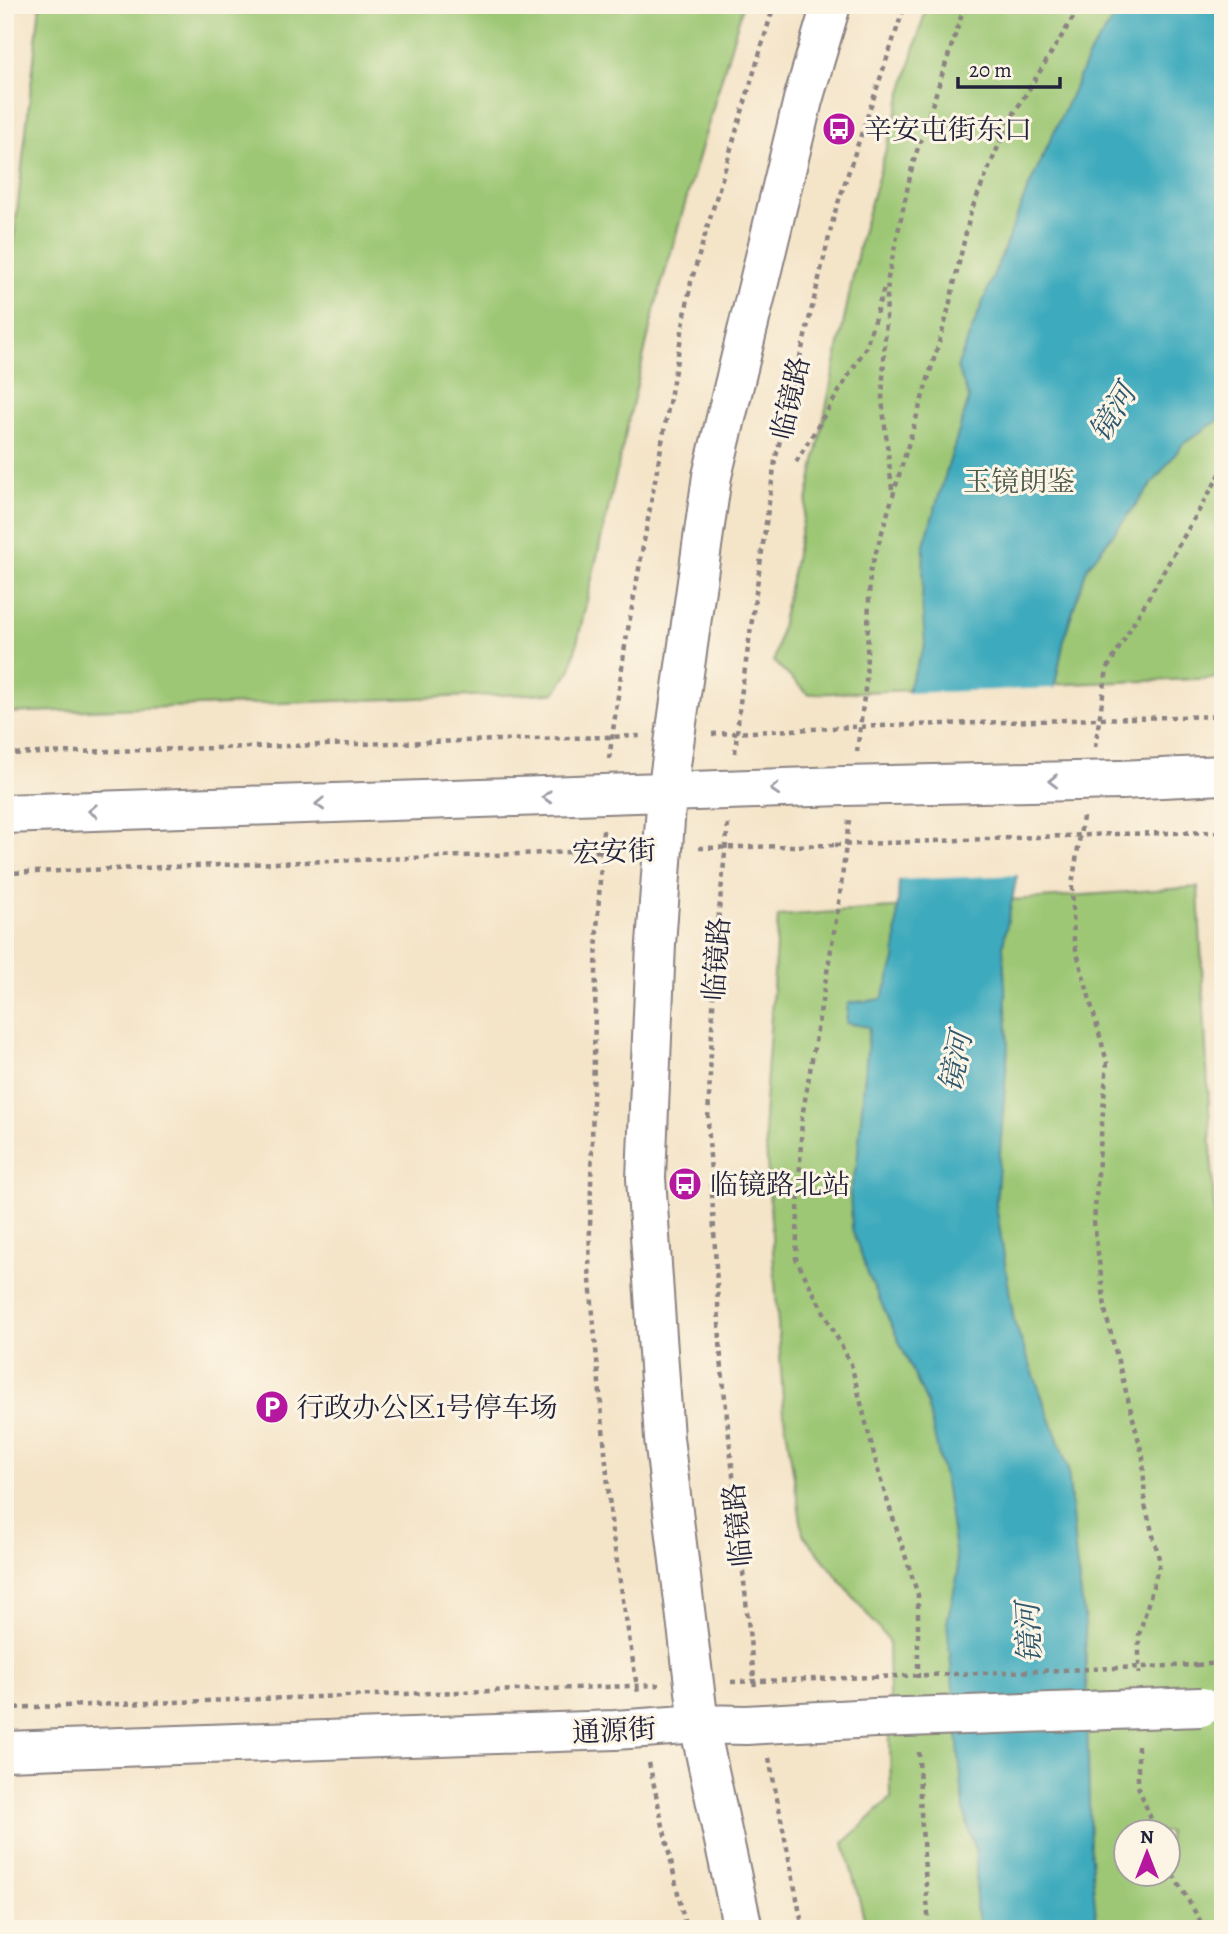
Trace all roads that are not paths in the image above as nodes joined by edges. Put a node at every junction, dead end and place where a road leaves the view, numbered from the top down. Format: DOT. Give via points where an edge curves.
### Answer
graph roads {
  1 [pos="831,5"];
  2 [pos="1223,775"];
  3 [pos="667,793"];
  4 [pos="5,814"];
  5 [pos="1212,1707"];
  6 [pos="699,1724"];
  7 [pos="5,1751"];
  8 [pos="743,1929"];
  1 -- 3 [label="street, 临镜路" via="803,100 712,476"];
  2 -- 3 [label="street, 宏安街, one-way, bridge"];
  3 -- 4 [label="street, 宏安街, one-way"];
  3 -- 6 [label="street, 临镜路" via="646,1178 664,1438"];
  5 -- 6 [label="street, 通源街, bridge"];
  6 -- 7 [label="street, 通源街" via="615,1731"];
  6 -- 8 [label="street, 临镜路"];
}
